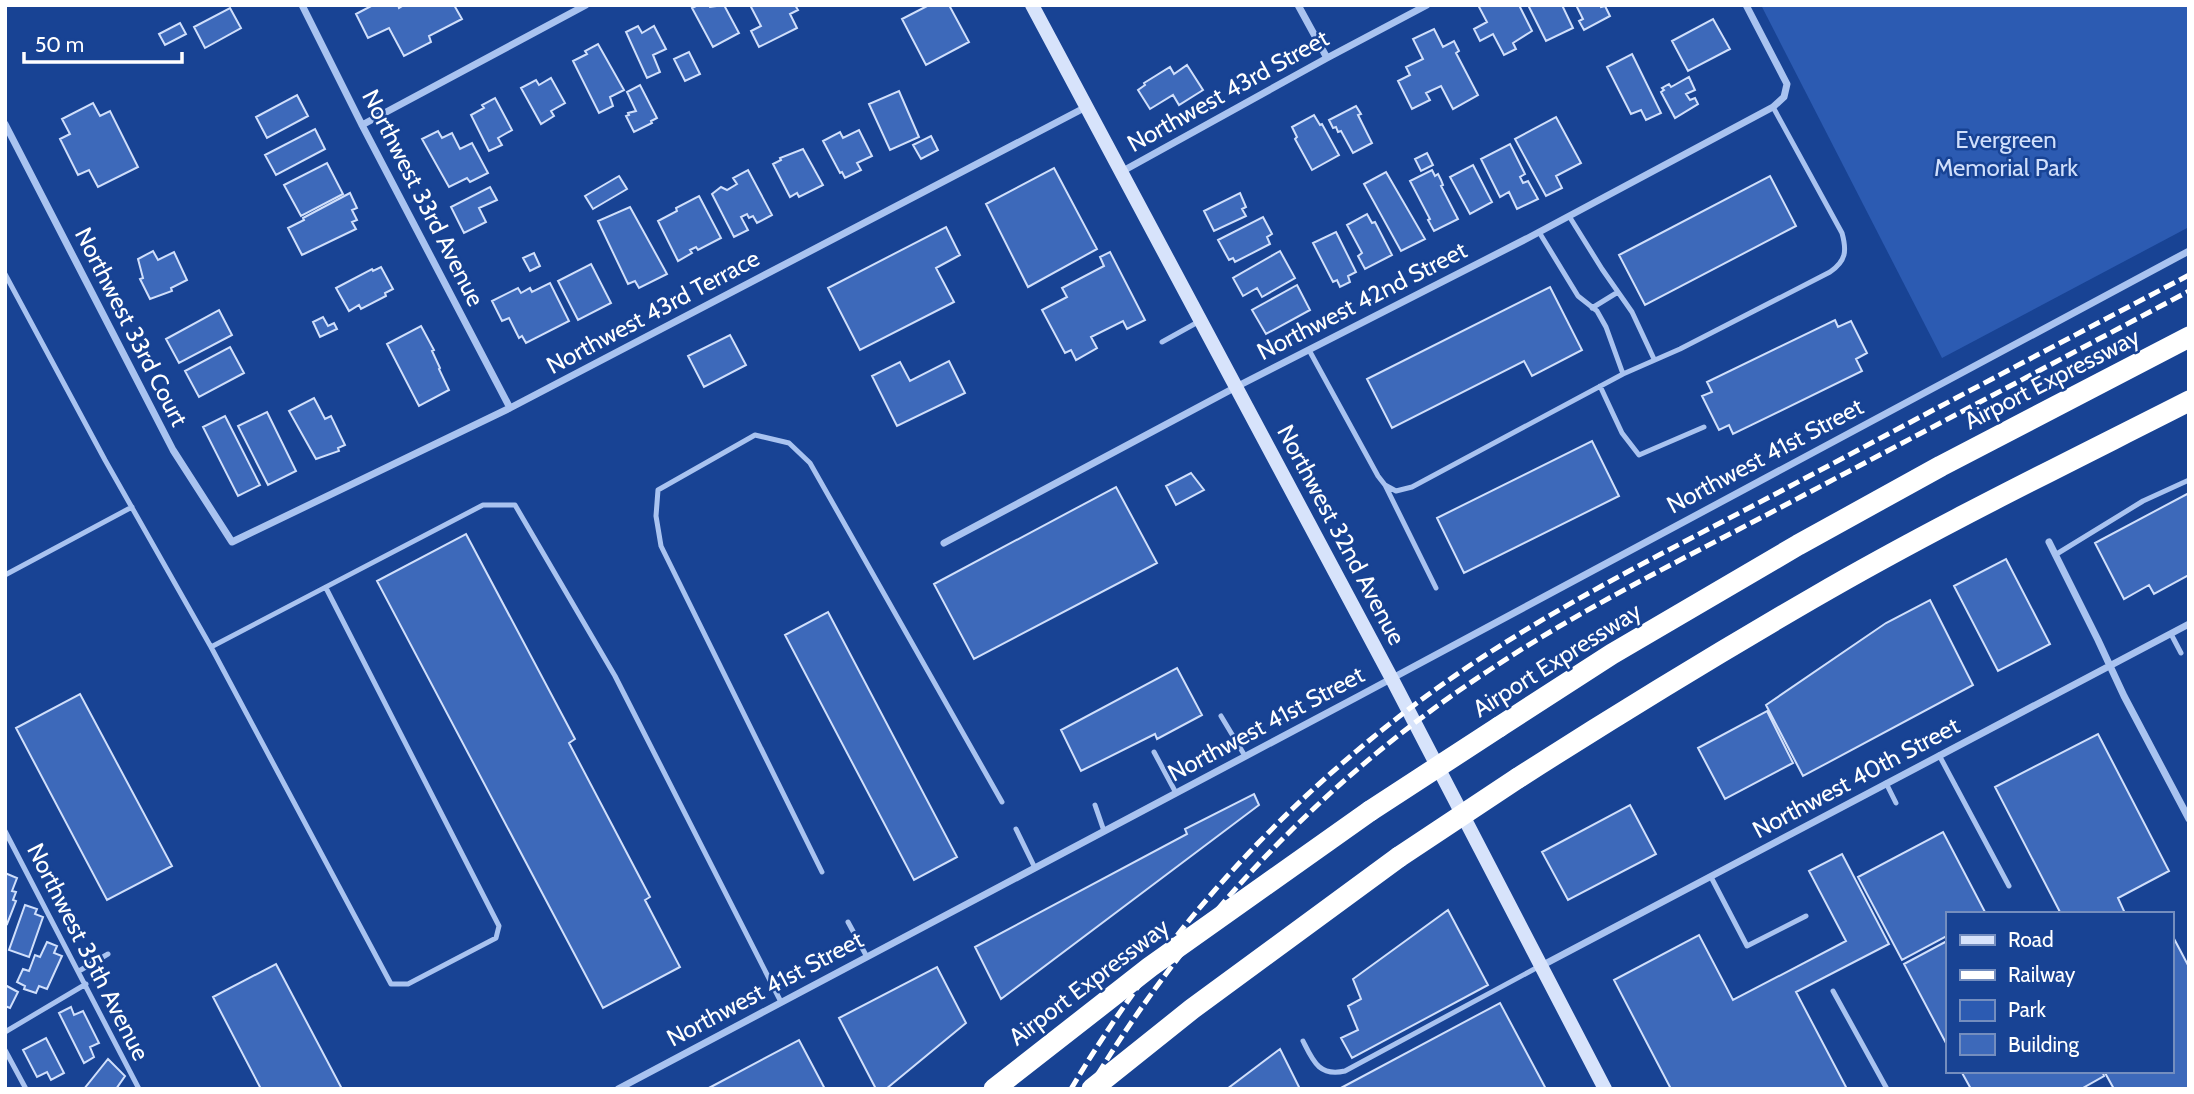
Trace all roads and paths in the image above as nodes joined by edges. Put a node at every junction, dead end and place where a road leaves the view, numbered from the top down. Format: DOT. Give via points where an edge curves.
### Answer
graph roads {
  1 [pos="303,5"];
  2 [pos="586,5"];
  3 [pos="1032,5"];
  4 [pos="1298,5"];
  5 [pos="1427,5"];
  6 [pos="1746,5"];
  7 [pos="1327,58"];
  8 [pos="1087,107"];
  9 [pos="1773,107"];
  10 [pos="5,124"];
  11 [pos="362,125"];
  12 [pos="1121,172"];
  13 [pos="1569,216"];
  14 [pos="1539,232"];
  15 [pos="2189,251"];
  16 [pos="5,274"];
  17 [pos="1618,292"];
  18 [pos="1592,308"];
  19 [pos="1201,321"];
  20 [pos="2189,337"];
  21 [pos="1162,342"];
  22 [pos="1309,350"];
  23 [pos="1654,359"];
  24 [pos="1623,374"];
  25 [pos="1600,386"];
  26 [pos="1236,387"];
  27 [pos="2189,401"];
  28 [pos="510,408"];
  29 [pos="1704,427"];
  30 [pos="2189,480"];
  31 [pos="1385,485"];
  32 [pos="132,507"];
  33 [pos="232,542"];
  34 [pos="2049,542"];
  35 [pos="944,543"];
  36 [pos="2055,555"];
  37 [pos="5,575"];
  38 [pos="326,588"];
  39 [pos="1436,588"];
  40 [pos="2189,624"];
  41 [pos="2171,634"];
  42 [pos="211,647"];
  43 [pos="2181,653"];
  44 [pos="2110,666"];
  45 [pos="1392,679"];
  46 [pos="1222,716"];
  47 [pos="1154,752"];
  48 [pos="1939,755"];
  49 [pos="1245,756"];
  50 [pos="1886,783"];
  51 [pos="1176,793"];
  52 [pos="1002,802"];
  53 [pos="1896,803"];
  54 [pos="1095,805"];
  55 [pos="2189,819"];
  56 [pos="1016,829"];
  57 [pos="5,831"];
  58 [pos="1104,831"];
  59 [pos="1035,868"];
  60 [pos="822,872"];
  61 [pos="1711,877"];
  62 [pos="2009,886"];
  63 [pos="1806,916"];
  64 [pos="848,922"];
  65 [pos="108,954"];
  66 [pos="867,957"];
  67 [pos="1541,966"];
  68 [pos="79,971"];
  69 [pos="86,984"];
  70 [pos="1833,991"];
  71 [pos="781,1002"];
  72 [pos="5,1032"];
  73 [pos="1303,1041"];
  74 [pos="5,1050"];
  75 [pos="26,1089"];
  76 [pos="139,1089"];
  77 [pos="618,1089"];
  78 [pos="994,1089"];
  79 [pos="1092,1089"];
  80 [pos="1605,1089"];
  81 [pos="1887,1089"];
  1 -- 11 [label="street, Northwest 33rd Avenue"];
  2 -- 11 [label="street"];
  3 -- 8 [label="main road, Northwest 32nd Avenue"];
  4 -- 7 [label="street"];
  5 -- 7 [label="street, Northwest 43rd Street"];
  6 -- 9 [label="street" via="1787,84 1784,97"];
  7 -- 12 [label="street, Northwest 43rd Street"];
  8 -- 12 [label="main road, Northwest 32nd Avenue"];
  8 -- 28 [label="street, Northwest 43rd Terrace"];
  9 -- 13 [label="street, Northwest 42nd Street"];
  9 -- 23 [label="lane" via="1842,233 1846,255 1839,266"];
  10 -- 33 [label="street, Northwest 33rd Court" via="173,450"];
  11 -- 28 [label="street, Northwest 33rd Avenue"];
  12 -- 19 [label="main road, Northwest 32nd Avenue"];
  13 -- 14 [label="street, Northwest 42nd Street"];
  13 -- 17 [label="lane"];
  14 -- 18 [label="lane" via="1578,296"];
  14 -- 22 [label="street, Northwest 42nd Street"];
  15 -- 45 [label="street, Northwest 41st Street"];
  16 -- 32 [label="lane"];
  17 -- 18 [label="lane"];
  17 -- 23 [label="lane"];
  18 -- 24 [label="lane" via="1606,327"];
  19 -- 21 [label="lane"];
  19 -- 26 [label="main road, Northwest 32nd Avenue"];
  20 -- 78 [label="highway, Airport Expressway, bridge" via="1941,466 1612,654 1370,811 1150,967"];
  22 -- 26 [label="street, Northwest 42nd Street"];
  22 -- 31 [label="lane"];
  23 -- 24 [label="lane"];
  24 -- 25 [label="lane"];
  25 -- 29 [label="lane" via="1622,433 1639,455"];
  25 -- 31 [label="lane" via="1412,487 1396,491"];
  26 -- 35 [label="street, Northwest 42nd Street"];
  26 -- 45 [label="main road, Northwest 32nd Avenue"];
  27 -- 79 [label="highway, bridge" via="1814,597 1643,699 1399,857 1192,1009"];
  28 -- 33 [label="street, Northwest 43rd Terrace"];
  30 -- 36 [label="lane" via="2143,501"];
  31 -- 39 [label="lane"];
  32 -- 37 [label="lane"];
  32 -- 42 [label="lane"];
  34 -- 36 [label="street"];
  36 -- 44 [label="street"];
  38 -- 42 [label="lane"];
  38 -- 42 [label="lane" via="499,926 496,938 408,984 391,984"];
  38 -- 71 [label="lane" via="483,505 515,505 615,677"];
  40 -- 41 [label="street, Northwest 40th Street"];
  41 -- 43 [label="lane"];
  41 -- 44 [label="street, Northwest 40th Street"];
  44 -- 48 [label="street, Northwest 40th Street"];
  44 -- 55 [label="street"];
  45 -- 49 [label="street, Northwest 41st Street"];
  45 -- 67 [label="main road, Northwest 32nd Avenue"];
  46 -- 49 [label="lane"];
  47 -- 51 [label="lane"];
  48 -- 50 [label="street, Northwest 40th Street"];
  48 -- 62 [label="lane"];
  49 -- 51 [label="street, Northwest 41st Street"];
  50 -- 53 [label="lane"];
  50 -- 61 [label="street, Northwest 40th Street"];
  51 -- 58 [label="street, Northwest 41st Street"];
  52 -- 60 [label="lane" via="810,463 789,443 755,435 659,490 656,516 661,547"];
  54 -- 58 [label="lane"];
  56 -- 59 [label="lane"];
  57 -- 68 [label="lane, Northwest 35th Avenue"];
  58 -- 59 [label="street, Northwest 41st Street"];
  59 -- 66 [label="street, Northwest 41st Street"];
  61 -- 63 [label="lane" via="1747,946"];
  61 -- 67 [label="street, Northwest 40th Street"];
  64 -- 66 [label="lane"];
  65 -- 68 [label="lane"];
  66 -- 71 [label="street, Northwest 41st Street"];
  67 -- 73 [label="lane" via="1345,1072 1335,1074 1315,1064"];
  67 -- 80 [label="main road, Northwest 32nd Avenue"];
  68 -- 69 [label="lane, Northwest 35th Avenue"];
  69 -- 72 [label="lane"];
  69 -- 76 [label="lane, Northwest 35th Avenue"];
  70 -- 81 [label="lane"];
  71 -- 77 [label="street, Northwest 41st Street"];
  74 -- 75 [label="lane"];
}
